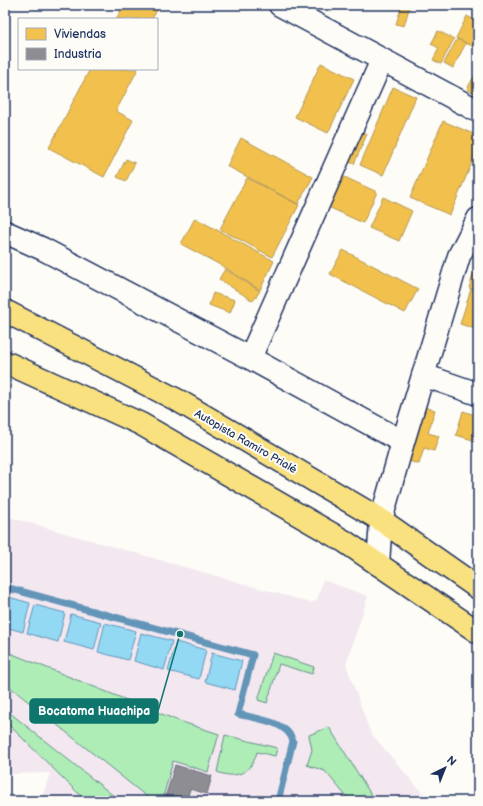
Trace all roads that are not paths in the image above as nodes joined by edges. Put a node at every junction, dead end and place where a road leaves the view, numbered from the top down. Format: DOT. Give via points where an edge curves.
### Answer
graph roads {
  1 [pos="280,5"];
  2 [pos="382,60"];
  3 [pos="478,111"];
  4 [pos="478,219"];
  5 [pos="5,232"];
  6 [pos="5,311"];
  7 [pos="250,358"];
  8 [pos="5,362"];
  9 [pos="423,374"];
  10 [pos="478,394"];
  11 [pos="403,442"];
  12 [pos="381,520"];
  13 [pos="378,564"];
  14 [pos="478,588"];
  15 [pos="478,632"];
  1 -- 2 [label="street"];
  2 -- 3 [label="street"];
  2 -- 7 [label="street"];
  4 -- 9 [label="street" via="459,256"];
  5 -- 7 [label="street" via="43,249"];
  6 -- 12 [label="highway, Autopista Ramiro Prialé" via="179,402"];
  7 -- 11 [label="street"];
  8 -- 13 [label="highway" via="141,424 344,541"];
  9 -- 10 [label="street"];
  9 -- 11 [label="street"];
  11 -- 12 [label="street"];
  12 -- 13 [label="street"];
  12 -- 14 [label="highway, Autopista Ramiro Prialé"];
  13 -- 15 [label="highway"];
}
